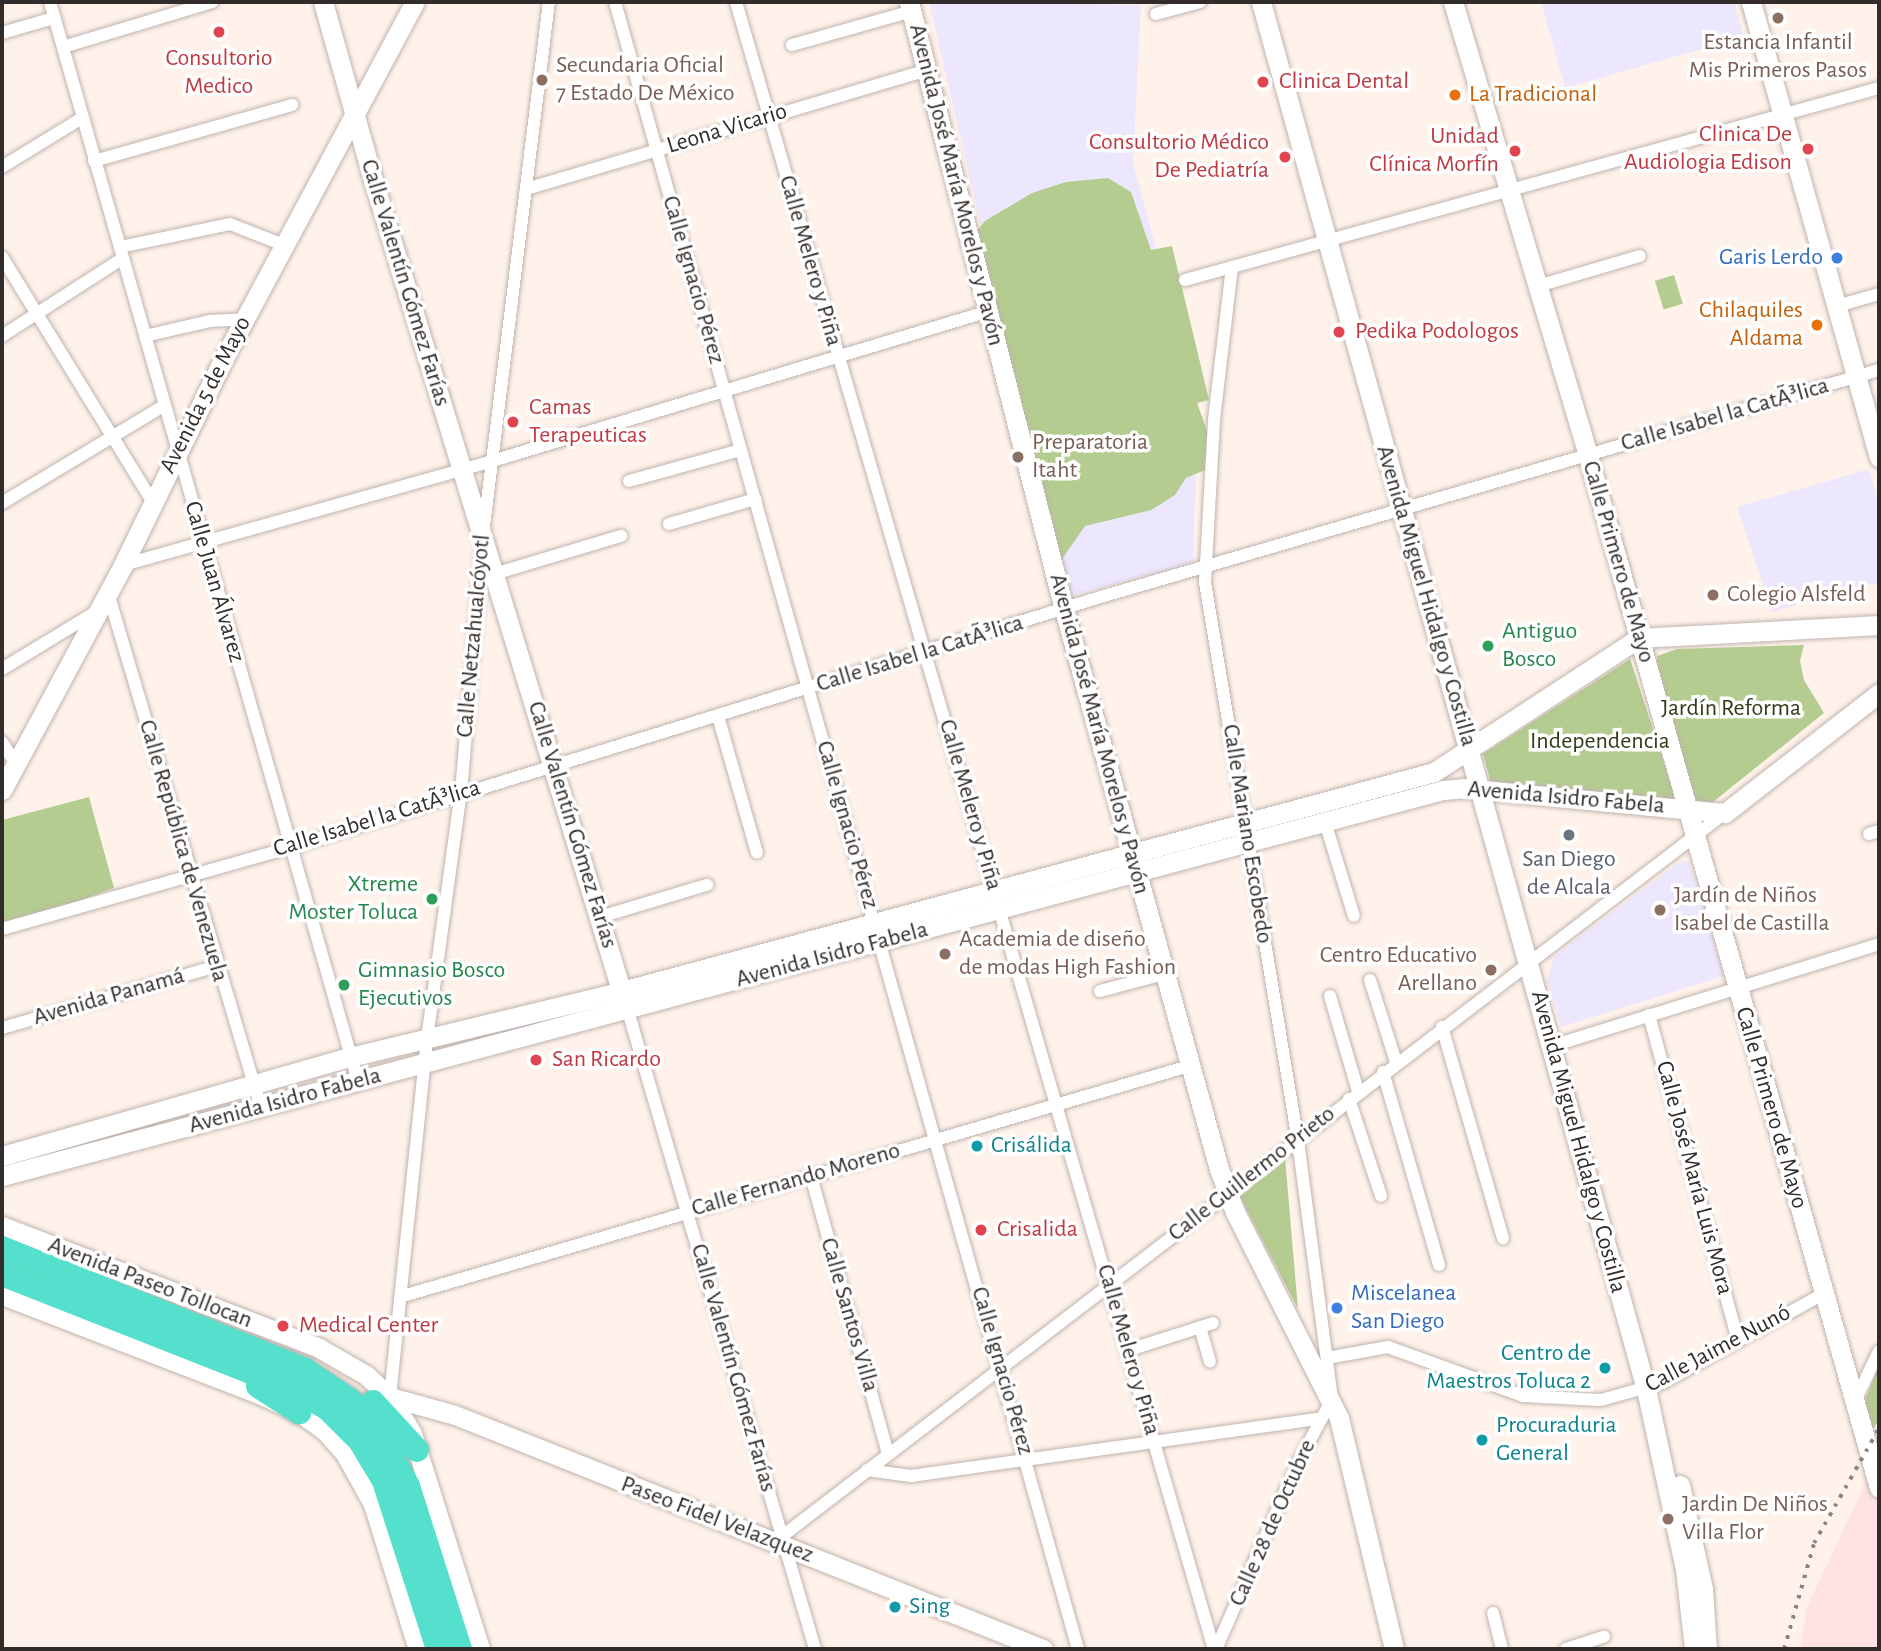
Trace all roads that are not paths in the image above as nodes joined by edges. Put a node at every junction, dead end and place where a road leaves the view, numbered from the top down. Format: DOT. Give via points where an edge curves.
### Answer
graph roads {
  1 [pos="50,2"];
  2 [pos="212,2"];
  3 [pos="323,2"];
  4 [pos="415,2"];
  5 [pos="549,2"];
  6 [pos="615,2"];
  7 [pos="736,2"];
  8 [pos="1200,2"];
  9 [pos="1261,2"];
  10 [pos="1453,2"];
  11 [pos="1751,2"];
  12 [pos="198,4"];
  13 [pos="911,6"];
  14 [pos="1156,14"];
  15 [pos="54,18"];
  16 [pos="2,33"];
  17 [pos="792,45"];
  18 [pos="63,47"];
  19 [pos="927,70"];
  20 [pos="1879,88"];
  21 [pos="292,105"];
  22 [pos="354,115"];
  23 [pos="1783,116"];
  24 [pos="769,117"];
  25 [pos="82,118"];
  26 [pos="657,150"];
  27 [pos="94,161"];
  28 [pos="2,167"];
  29 [pos="526,189"];
  30 [pos="1510,190"];
  31 [pos="1328,240"];
  32 [pos="284,245"];
  33 [pos="121,252"];
  34 [pos="1640,256"];
  35 [pos="2,257"];
  36 [pos="1232,267"];
  37 [pos="1185,280"];
  38 [pos="1538,286"];
  39 [pos="1879,295"];
  40 [pos="1843,304"];
  41 [pos="989,311"];
  42 [pos="38,314"];
  43 [pos="244,319"];
  44 [pos="2,336"];
  45 [pos="145,336"];
  46 [pos="838,356"];
  47 [pos="1879,370"];
  48 [pos="1857,377"];
  49 [pos="723,390"];
  50 [pos="165,405"];
  51 [pos="113,437"];
  52 [pos="179,450"];
  53 [pos="741,450"];
  54 [pos="1588,456"];
  55 [pos="1879,457"];
  56 [pos="489,462"];
  57 [pos="463,468"];
  58 [pos="629,481"];
  59 [pos="755,499"];
  60 [pos="152,501"];
  61 [pos="2,503"];
  62 [pos="1402,511"];
  63 [pos="669,524"];
  64 [pos="621,536"];
  65 [pos="483,537"];
  66 [pos="202,542"];
  67 [pos="123,565"];
  68 [pos="1205,569"];
  69 [pos="494,575"];
  70 [pos="104,601"];
  71 [pos="1064,609"];
  72 [pos="1879,625"];
  73 [pos="1639,638"];
  74 [pos="925,653"];
  75 [pos="2,669"];
  76 [pos="808,689"];
  77 [pos="1879,693"];
  78 [pos="718,716"];
  79 [pos="2,742"];
  80 [pos="1469,752"];
  81 [pos="16,764"];
  82 [pos="555,764"];
  83 [pos="2,790"];
  84 [pos="1479,790"];
  85 [pos="461,792"];
  86 [pos="1687,808"];
  87 [pos="1724,813"];
  88 [pos="1245,822"];
  89 [pos="1325,822"];
  90 [pos="1696,837"];
  91 [pos="1248,843"];
  92 [pos="291,847"];
  93 [pos="757,853"];
  94 [pos="1130,853"];
  95 [pos="190,873"];
  96 [pos="1136,873"];
  97 [pos="707,885"];
  98 [pos="998,900"];
  99 [pos="600,916"];
  100 [pos="1354,916"];
  101 [pos="875,922"];
  102 [pos="2,929"];
  103 [pos="880,942"];
  104 [pos="1879,944"];
  105 [pos="1529,961"];
  106 [pos="217,965"];
  107 [pos="1164,974"];
  108 [pos="1370,980"];
  109 [pos="1737,988"];
  110 [pos="622,991"];
  111 [pos="1100,991"];
  112 [pos="1330,996"];
  113 [pos="628,1011"];
  114 [pos="1649,1015"];
  115 [pos="1442,1027"];
  116 [pos="2,1028"];
  117 [pos="427,1039"];
  118 [pos="1552,1046"];
  119 [pos="351,1056"];
  120 [pos="1396,1062"];
  121 [pos="425,1064"];
  122 [pos="1189,1066"];
  123 [pos="1383,1072"];
  124 [pos="358,1081"];
  125 [pos="254,1085"];
  126 [pos="1353,1095"];
  127 [pos="1057,1104"];
  128 [pos="261,1108"];
  129 [pos="937,1139"];
  130 [pos="1298,1141"];
  131 [pos="2,1156"];
  132 [pos="2,1176"];
  133 [pos="811,1176"];
  134 [pos="1228,1195"];
  135 [pos="1381,1196"];
  136 [pos="688,1212"];
  137 [pos="2,1226"];
  138 [pos="1503,1238"];
  139 [pos="2,1248"];
  140 [pos="1439,1265"];
  141 [pos="2,1274"];
  142 [pos="1109,1284"];
  143 [pos="1823,1294"];
  144 [pos="2,1295"];
  145 [pos="403,1296"];
  146 [pos="116,1306"];
  147 [pos="1738,1341"];
  148 [pos="1129,1350"];
  149 [pos="1879,1351"];
  150 [pos="211,1356"];
  151 [pos="1327,1358"];
  152 [pos="1210,1362"];
  153 [pos="1001,1366"];
  154 [pos="305,1370"];
  155 [pos="1646,1389"];
  156 [pos="390,1396"];
  157 [pos="1332,1399"];
  158 [pos="1855,1401"];
  159 [pos="299,1412"];
  160 [pos="1322,1418"];
  161 [pos="356,1420"];
  162 [pos="1657,1434"];
  163 [pos="1155,1441"];
  164 [pos="418,1450"];
  165 [pos="888,1454"];
  166 [pos="1027,1459"];
  167 [pos="867,1470"];
  168 [pos="1879,1489"];
  169 [pos="783,1541"];
  170 [pos="1493,1613"];
  171 [pos="1604,1637"];
  172 [pos="1573,1648"];
  173 [pos="418,1649"];
  174 [pos="438,1649"];
  175 [pos="460,1649"];
  176 [pos="480,1649"];
  177 [pos="815,1649"];
  178 [pos="1043,1649"];
  179 [pos="1078,1649"];
  180 [pos="1215,1649"];
  181 [pos="1394,1649"];
  182 [pos="1502,1649"];
  183 [pos="1693,1649"];
  184 [pos="1707,1649"];
  1 -- 15 [label="street, Calle Juan Álvarez"];
  2 -- 12 [label="street"];
  3 -- 22 [label="main road, Calle Valentín Gómez Farías"];
  4 -- 22 [label="main road, Avenida 5 de Mayo"];
  5 -- 29 [label="street, Calle Netzahualcóyotl"];
  6 -- 26 [label="street, Calle Ignacio Pérez"];
  7 -- 24 [label="street, Calle Melero y Piña"];
  8 -- 14 [label="street"];
  9 -- 31 [label="main road, Avenida Miguel Hidalgo y Costilla"];
  10 -- 30 [label="main road, Calle Primero de Mayo"];
  11 -- 23 [label="main road"];
  12 -- 18 [label="street"];
  13 -- 17 [label="street"];
  13 -- 19 [label="main road, Avenida José María Morelos y Pavón"];
  15 -- 16 [label="street"];
  15 -- 18 [label="street, Calle Juan Álvarez"];
  18 -- 25 [label="street, Calle Juan Álvarez"];
  19 -- 24 [label="street, Leona Vicario"];
  19 -- 41 [label="main road, Avenida José María Morelos y Pavón"];
  20 -- 23 [label="street"];
  21 -- 27 [label="street"];
  22 -- 32 [label="main road, Avenida 5 de Mayo"];
  22 -- 57 [label="main road, Calle Valentín Gómez Farías"];
  23 -- 30 [label="street"];
  23 -- 40 [label="main road"];
  24 -- 26 [label="street, Leona Vicario"];
  24 -- 46 [label="street, Calle Melero y Piña"];
  25 -- 27 [label="street, Calle Juan Álvarez"];
  25 -- 28 [label="street"];
  26 -- 29 [label="street, Leona Vicario"];
  26 -- 49 [label="street, Calle Ignacio Pérez"];
  27 -- 33 [label="street, Calle Juan Álvarez"];
  29 -- 56 [label="street, Calle Netzahualcóyotl"];
  30 -- 31 [label="street"];
  30 -- 38 [label="main road, Calle Primero de Mayo"];
  31 -- 36 [label="street"];
  31 -- 62 [label="main road, Avenida Miguel Hidalgo y Costilla"];
  32 -- 33 [label="street" via="230,224"];
  32 -- 43 [label="main road, Avenida 5 de Mayo"];
  33 -- 42 [label="street"];
  33 -- 45 [label="street, Calle Juan Álvarez"];
  34 -- 38 [label="street"];
  35 -- 42 [label="street"];
  36 -- 37 [label="street"];
  36 -- 68 [label="street, Calle Mariano Escobedo" via="1213,420"];
  38 -- 54 [label="main road, Calle Primero de Mayo"];
  39 -- 40 [label="street"];
  40 -- 48 [label="main road"];
  41 -- 46 [label="street"];
  41 -- 71 [label="main road, Avenida José María Morelos y Pavón"];
  42 -- 44 [label="street"];
  42 -- 51 [label="street"];
  43 -- 45 [label="street" via="210,321"];
  43 -- 52 [label="main road, Avenida 5 de Mayo"];
  45 -- 50 [label="street, Calle Juan Álvarez"];
  46 -- 49 [label="street"];
  46 -- 74 [label="street, Calle Melero y Piña"];
  47 -- 48 [label="street, Calle Isabel la CatÃ³lica"];
  48 -- 54 [label="street, Calle Isabel la CatÃ³lica"];
  48 -- 55 [label="main road"];
  49 -- 53 [label="street, Calle Ignacio Pérez"];
  49 -- 56 [label="street"];
  50 -- 51 [label="street"];
  50 -- 52 [label="street, Calle Juan Álvarez"];
  51 -- 60 [label="street"];
  51 -- 61 [label="street"];
  52 -- 60 [label="main road, Avenida 5 de Mayo"];
  52 -- 66 [label="street, Calle Juan Álvarez"];
  53 -- 58 [label="street"];
  53 -- 59 [label="street, Calle Ignacio Pérez"];
  54 -- 62 [label="street, Calle Isabel la CatÃ³lica"];
  54 -- 73 [label="main road, Calle Primero de Mayo"];
  56 -- 57 [label="street"];
  56 -- 65 [label="street, Calle Netzahualcóyotl"];
  57 -- 65 [label="main road, Calle Valentín Gómez Farías"];
  57 -- 66 [label="street"];
  59 -- 63 [label="street"];
  59 -- 76 [label="street, Calle Ignacio Pérez"];
  60 -- 67 [label="main road, Avenida 5 de Mayo"];
  62 -- 68 [label="street, Calle Isabel la CatÃ³lica"];
  62 -- 80 [label="main road, Avenida Miguel Hidalgo y Costilla"];
  64 -- 69 [label="street"];
  65 -- 69 [label="main road, Calle Valentín Gómez Farías"];
  65 -- 85 [label="street, Calle Netzahualcóyotl"];
  66 -- 67 [label="street"];
  66 -- 92 [label="street, Calle Juan Álvarez"];
  67 -- 70 [label="main road, Avenida 5 de Mayo"];
  68 -- 71 [label="street, Calle Isabel la CatÃ³lica"];
  68 -- 88 [label="street, Calle Mariano Escobedo"];
  69 -- 82 [label="main road, Calle Valentín Gómez Farías"];
  70 -- 75 [label="street"];
  70 -- 81 [label="main road, Avenida 5 de Mayo"];
  70 -- 95 [label="street, Calle República de Venezuela"];
  71 -- 74 [label="street, Calle Isabel la CatÃ³lica"];
  71 -- 94 [label="main road, Avenida José María Morelos y Pavón"];
  72 -- 73 [label="main road"];
  73 -- 80 [label="main road, Avenida Isidro Fabela"];
  73 -- 86 [label="main road, Calle Primero de Mayo"];
  74 -- 76 [label="street, Calle Isabel la CatÃ³lica"];
  74 -- 98 [label="street, Calle Melero y Piña"];
  76 -- 78 [label="street, Calle Isabel la CatÃ³lica"];
  76 -- 101 [label="street, Calle Ignacio Pérez"];
  77 -- 87 [label="main road"];
  78 -- 82 [label="street, Calle Isabel la CatÃ³lica"];
  78 -- 93 [label="street"];
  79 -- 81 [label="street"];
  80 -- 84 [label="main road, Avenida Miguel Hidalgo y Costilla"];
  80 -- 88 [label="main road, Avenida Isidro Fabela" via="1434,772"];
  81 -- 83 [label="main road, Avenida 5 de Mayo"];
  82 -- 85 [label="street, Calle Isabel la CatÃ³lica"];
  82 -- 99 [label="main road, Calle Valentín Gómez Farías"];
  84 -- 86 [label="main road, Avenida Isidro Fabela"];
  84 -- 89 [label="main road, Avenida Isidro Fabela" via="1443,790"];
  84 -- 105 [label="main road, Avenida Miguel Hidalgo y Costilla"];
  85 -- 92 [label="street, Calle Isabel la CatÃ³lica"];
  85 -- 117 [label="street, Calle Netzahualcóyotl"];
  86 -- 87 [label="main road, Avenida Isidro Fabela"];
  86 -- 90 [label="main road, Calle Primero de Mayo"];
  87 -- 90 [label="street, Calle Guillermo Prieto"];
  88 -- 91 [label="street, Calle Mariano Escobedo"];
  88 -- 94 [label="main road, Avenida Isidro Fabela"];
  89 -- 91 [label="main road, Avenida Isidro Fabela"];
  89 -- 100 [label="street"];
  90 -- 105 [label="street, Calle Guillermo Prieto"];
  90 -- 109 [label="main road, Calle Primero de Mayo"];
  91 -- 96 [label="main road, Avenida Isidro Fabela"];
  91 -- 130 [label="street, Calle Mariano Escobedo"];
  92 -- 95 [label="street, Calle Isabel la CatÃ³lica"];
  92 -- 119 [label="street, Calle Juan Álvarez"];
  94 -- 96 [label="main road, Avenida José María Morelos y Pavón"];
  94 -- 98 [label="main road, Avenida Isidro Fabela"];
  95 -- 102 [label="street, Calle Isabel la CatÃ³lica"];
  95 -- 106 [label="street, Calle República de Venezuela"];
  96 -- 98 [label="main road, Avenida Isidro Fabela"];
  96 -- 107 [label="main road, Avenida José María Morelos y Pavón"];
  97 -- 99 [label="street"];
  98 -- 101 [label="main road, Avenida Isidro Fabela"];
  98 -- 103 [label="main road, Avenida Isidro Fabela"];
  98 -- 127 [label="street, Calle Melero y Piña"];
  99 -- 110 [label="main road, Calle Valentín Gómez Farías"];
  101 -- 103 [label="street, Calle Ignacio Pérez"];
  101 -- 110 [label="main road, Avenida Isidro Fabela"];
  103 -- 113 [label="main road, Avenida Isidro Fabela"];
  103 -- 129 [label="street, Calle Ignacio Pérez"];
  104 -- 109 [label="street"];
  105 -- 115 [label="street, Calle Guillermo Prieto"];
  105 -- 118 [label="main road, Avenida Miguel Hidalgo y Costilla"];
  106 -- 116 [label="street, Avenida Panamá"];
  106 -- 125 [label="street, Calle República de Venezuela"];
  107 -- 111 [label="street"];
  107 -- 122 [label="main road, Avenida José María Morelos y Pavón"];
  108 -- 120 [label="street"];
  109 -- 114 [label="street"];
  109 -- 143 [label="main road, Calle Primero de Mayo"];
  110 -- 113 [label="main road, Calle Valentín Gómez Farías"];
  110 -- 117 [label="main road, Avenida Isidro Fabela"];
  112 -- 126 [label="street"];
  113 -- 121 [label="main road, Avenida Isidro Fabela"];
  113 -- 136 [label="street, Calle Valentín Gómez Farías"];
  114 -- 118 [label="street"];
  114 -- 147 [label="street, Calle José María Luis Mora"];
  115 -- 120 [label="street, Calle Guillermo Prieto"];
  115 -- 138 [label="street"];
  117 -- 119 [label="main road, Avenida Isidro Fabela"];
  117 -- 121 [label="street, Calle Netzahualcóyotl"];
  118 -- 155 [label="main road, Avenida Miguel Hidalgo y Costilla"];
  119 -- 124 [label="street, Calle Juan Álvarez"];
  119 -- 125 [label="main road, Avenida Isidro Fabela"];
  120 -- 123 [label="street, Calle Guillermo Prieto"];
  121 -- 124 [label="main road, Avenida Isidro Fabela"];
  121 -- 145 [label="street, Calle Netzahualcóyotl"];
  122 -- 127 [label="street, Calle Fernando Moreno"];
  122 -- 134 [label="main road, Avenida José María Morelos y Pavón"];
  123 -- 126 [label="street, Calle Guillermo Prieto"];
  123 -- 140 [label="street"];
  124 -- 128 [label="main road, Avenida Isidro Fabela"];
  125 -- 128 [label="street, Calle República de Venezuela"];
  125 -- 131 [label="main road, Avenida Isidro Fabela"];
  126 -- 130 [label="street, Calle Guillermo Prieto"];
  126 -- 135 [label="street"];
  127 -- 129 [label="street, Calle Fernando Moreno"];
  127 -- 142 [label="street, Calle Melero y Piña"];
  128 -- 132 [label="main road, Avenida Isidro Fabela"];
  129 -- 133 [label="street, Calle Fernando Moreno"];
  129 -- 153 [label="street, Calle Ignacio Pérez"];
  130 -- 134 [label="street, Calle Guillermo Prieto"];
  130 -- 151 [label="street, Calle Mariano Escobedo"];
  133 -- 136 [label="street, Calle Fernando Moreno"];
  133 -- 165 [label="street, Calle Santos Villa"];
  134 -- 142 [label="street, Calle Guillermo Prieto"];
  134 -- 157 [label="main road, Avenida José María Morelos y Pavón"];
  136 -- 145 [label="street, Calle Fernando Moreno"];
  136 -- 169 [label="street, Calle Valentín Gómez Farías"];
  137 -- 156 [label="main road, Avenida Paseo Tollocan" via="318,1348 366,1375"];
  139 -- 146 [label="highway, Avenida Paseo Tollocan"];
  141 -- 146 [label="highway, Avenida Paseo Tollocan"];
  142 -- 148 [label="street, Calle Melero y Piña"];
  142 -- 153 [label="street, Calle Guillermo Prieto"];
  143 -- 147 [label="street, Calle Jaime Nunó"];
  143 -- 158 [label="main road, Calle Primero de Mayo"];
  144 -- 159 [label="main road"];
  145 -- 156 [label="street, Calle Netzahualcóyotl"];
  146 -- 150 [label="highway, Avenida Paseo Tollocan"];
  146 -- 154 [label="highway, Avenida Paseo Tollocan"];
  147 -- 155 [label="street, Calle Jaime Nunó"];
  148 -- 152 [label="street" via="1206,1325"];
  148 -- 163 [label="street, Calle Melero y Piña"];
  149 -- 158 [label="street"];
  150 -- 159 [label="highway"];
  150 -- 161 [label="highway, Avenida Paseo Tollocan" via="306,1394"];
  151 -- 155 [label="street, Calle Jaime Nunó" via="1388,1347 1506,1392 1560,1401 1601,1400"];
  151 -- 157 [label="street, Calle Mariano Escobedo"];
  153 -- 165 [label="street, Calle Guillermo Prieto"];
  153 -- 166 [label="street, Calle Ignacio Pérez"];
  154 -- 161 [label="highway, Avenida Paseo Tollocan"];
  154 -- 164 [label="highway" via="338,1375 358,1387"];
  155 -- 162 [label="main road, Avenida Miguel Hidalgo y Costilla"];
  156 -- 164 [label="main road, Avenida Paseo Tollocan"];
  156 -- 169 [label="main road, Paseo Fidel Velazquez" via="455,1415"];
  157 -- 160 [label="street, Calle 28 de Octubre"];
  157 -- 181 [label="main road, Avenida José María Morelos y Pavón"];
  158 -- 168 [label="main road, Calle Primero de Mayo"];
  159 -- 173 [label="main road" via="335,1440 361,1479 386,1538"];
  160 -- 163 [label="street"];
  160 -- 180 [label="street, Calle 28 de Octubre"];
  161 -- 174 [label="highway, Avenida Paseo Tollocan" via="384,1481"];
  161 -- 175 [label="highway, Avenida Paseo Tollocan" via="396,1459"];
  162 -- 183 [label="main road, Avenida Miguel Hidalgo y Costilla" via="1690,1597"];
  162 -- 184 [label="main road, Avenida Miguel Hidalgo y Costilla" via="1674,1464 1697,1557"];
  163 -- 166 [label="street"];
  163 -- 180 [label="street, Calle Melero y Piña"];
  164 -- 176 [label="main road, Avenida Paseo Tollocan"];
  165 -- 167 [label="street, Calle Guillermo Prieto"];
  166 -- 167 [label="street" via="911,1476"];
  166 -- 179 [label="street, Calle Ignacio Pérez"];
  167 -- 169 [label="street, Calle Guillermo Prieto"];
  169 -- 177 [label="street, Calle Valentín Gómez Farías"];
  169 -- 178 [label="main road, Paseo Fidel Velazquez"];
  170 -- 182 [label="street"];
  171 -- 172 [label="street"];
}
